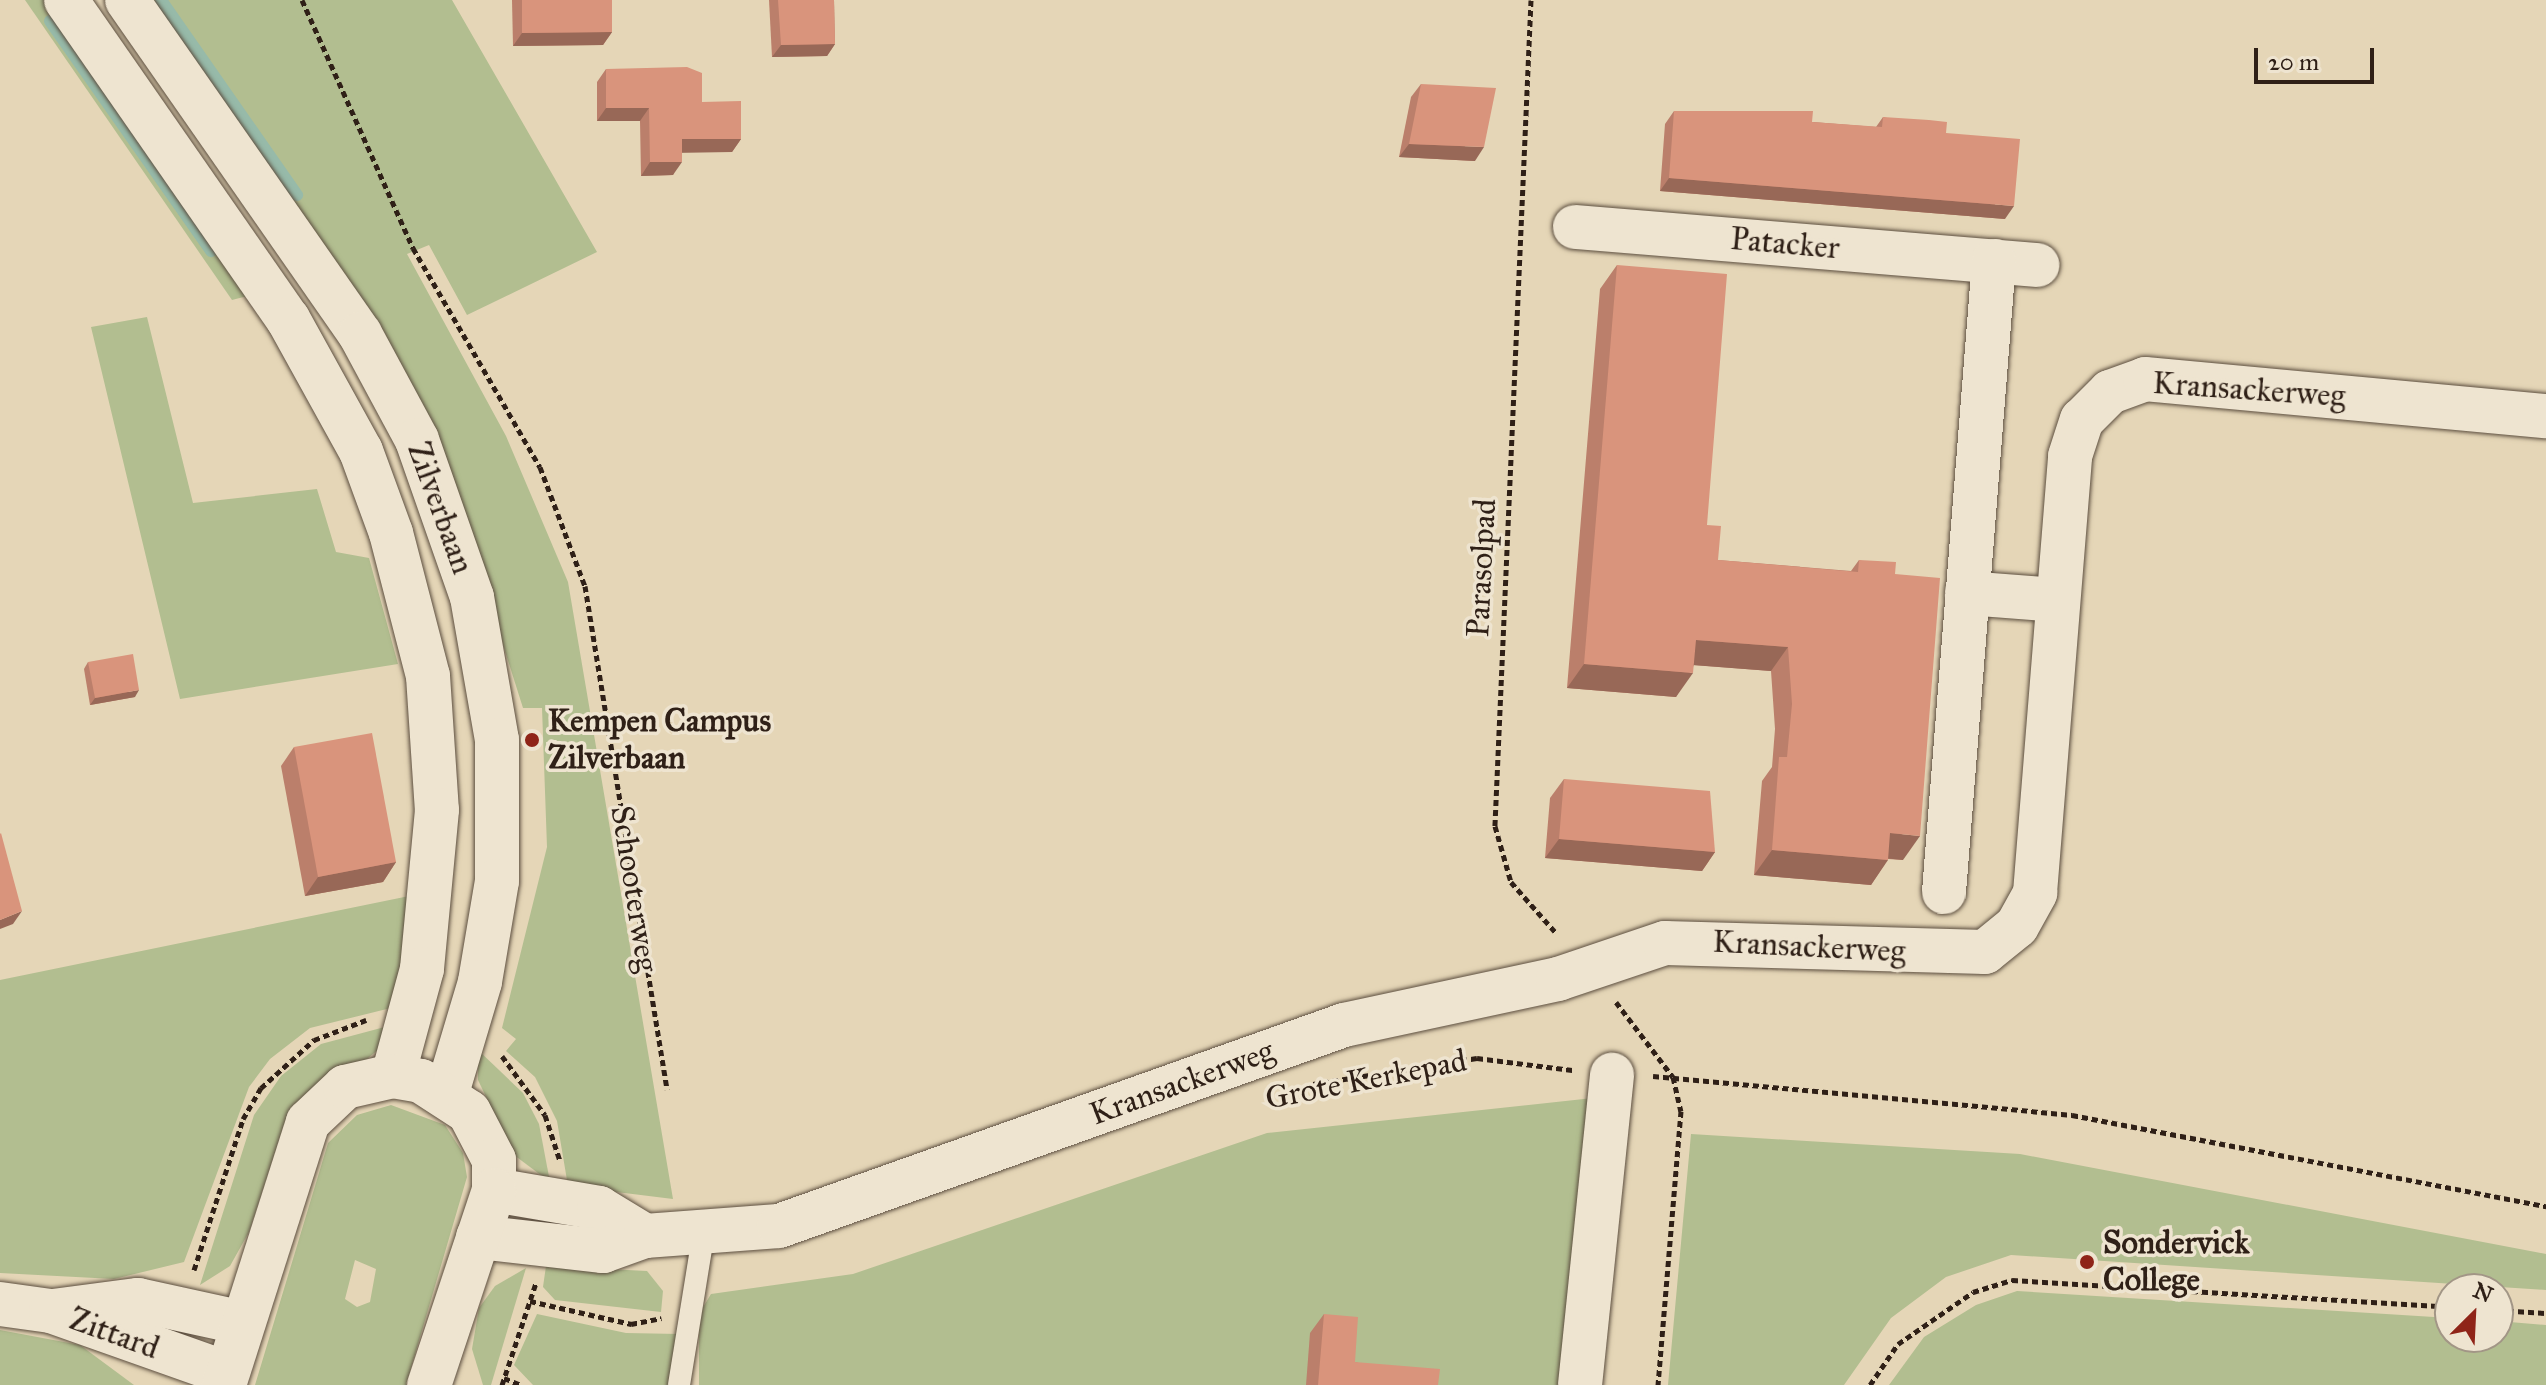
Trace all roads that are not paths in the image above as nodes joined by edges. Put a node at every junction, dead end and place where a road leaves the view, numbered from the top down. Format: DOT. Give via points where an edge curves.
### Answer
graph roads {
  1 [pos="66,0"];
  2 [pos="127,0"];
  3 [pos="1575,227"];
  4 [pos="1994,261"];
  5 [pos="2037,265"];
  6 [pos="2546,416"];
  7 [pos="1967,593"];
  8 [pos="2057,600"];
  9 [pos="1944,892"];
  10 [pos="1612,1075"];
  11 [pos="393,1076"];
  12 [pos="447,1093"];
  13 [pos="494,1190"];
  14 [pos="645,1236"];
  15 [pos="478,1237"];
  16 [pos="700,1256"];
  17 [pos="0,1304"];
  18 [pos="51,1311"];
  19 [pos="239,1322"];
  20 [pos="224,1378"];
  21 [pos="431,1384"];
  22 [pos="679,1385"];
  23 [pos="1580,1385"];
  1 -- 11 [label="street, Zilverbaan" via="288,319 361,451 391,533 428,676 437,810 422,969"];
  2 -- 12 [label="street, Zilverbaan" via="368,347 417,440 472,597 497,740 497,881 480,982"];
  3 -- 4 [label="street, Patacker"];
  4 -- 5 [label="street, Patacker"];
  4 -- 7 [label="street"];
  6 -- 8 [label="street, Kransackerweg" via="2145,379 2122,387 2082,420 2070,456"];
  7 -- 8 [label="street"];
  7 -- 9 [label="street"];
  8 -- 16 [label="street, Kransackerweg" via="2035,893 2017,926 1985,952 1665,943 1586,968 1344,1025"];
  10 -- 23 [label="street"];
  11 -- 12 [label="street"];
  11 -- 19 [label="street" via="345,1087 308,1122"];
  12 -- 13 [label="street" via="486,1132"];
  13 -- 14 [label="street" via="599,1208"];
  13 -- 15 [label="street"];
  14 -- 15 [label="street, Kransackerweg" via="603,1251"];
  14 -- 16 [label="street, Kransackerweg"];
  15 -- 21 [label="street"];
  16 -- 22 [label="lane"];
  17 -- 18 [label="street, Zittard"];
  18 -- 19 [label="street, Zittard" via="138,1300"];
  18 -- 20 [label="street, Zittard"];
  19 -- 20 [label="street"];
}
